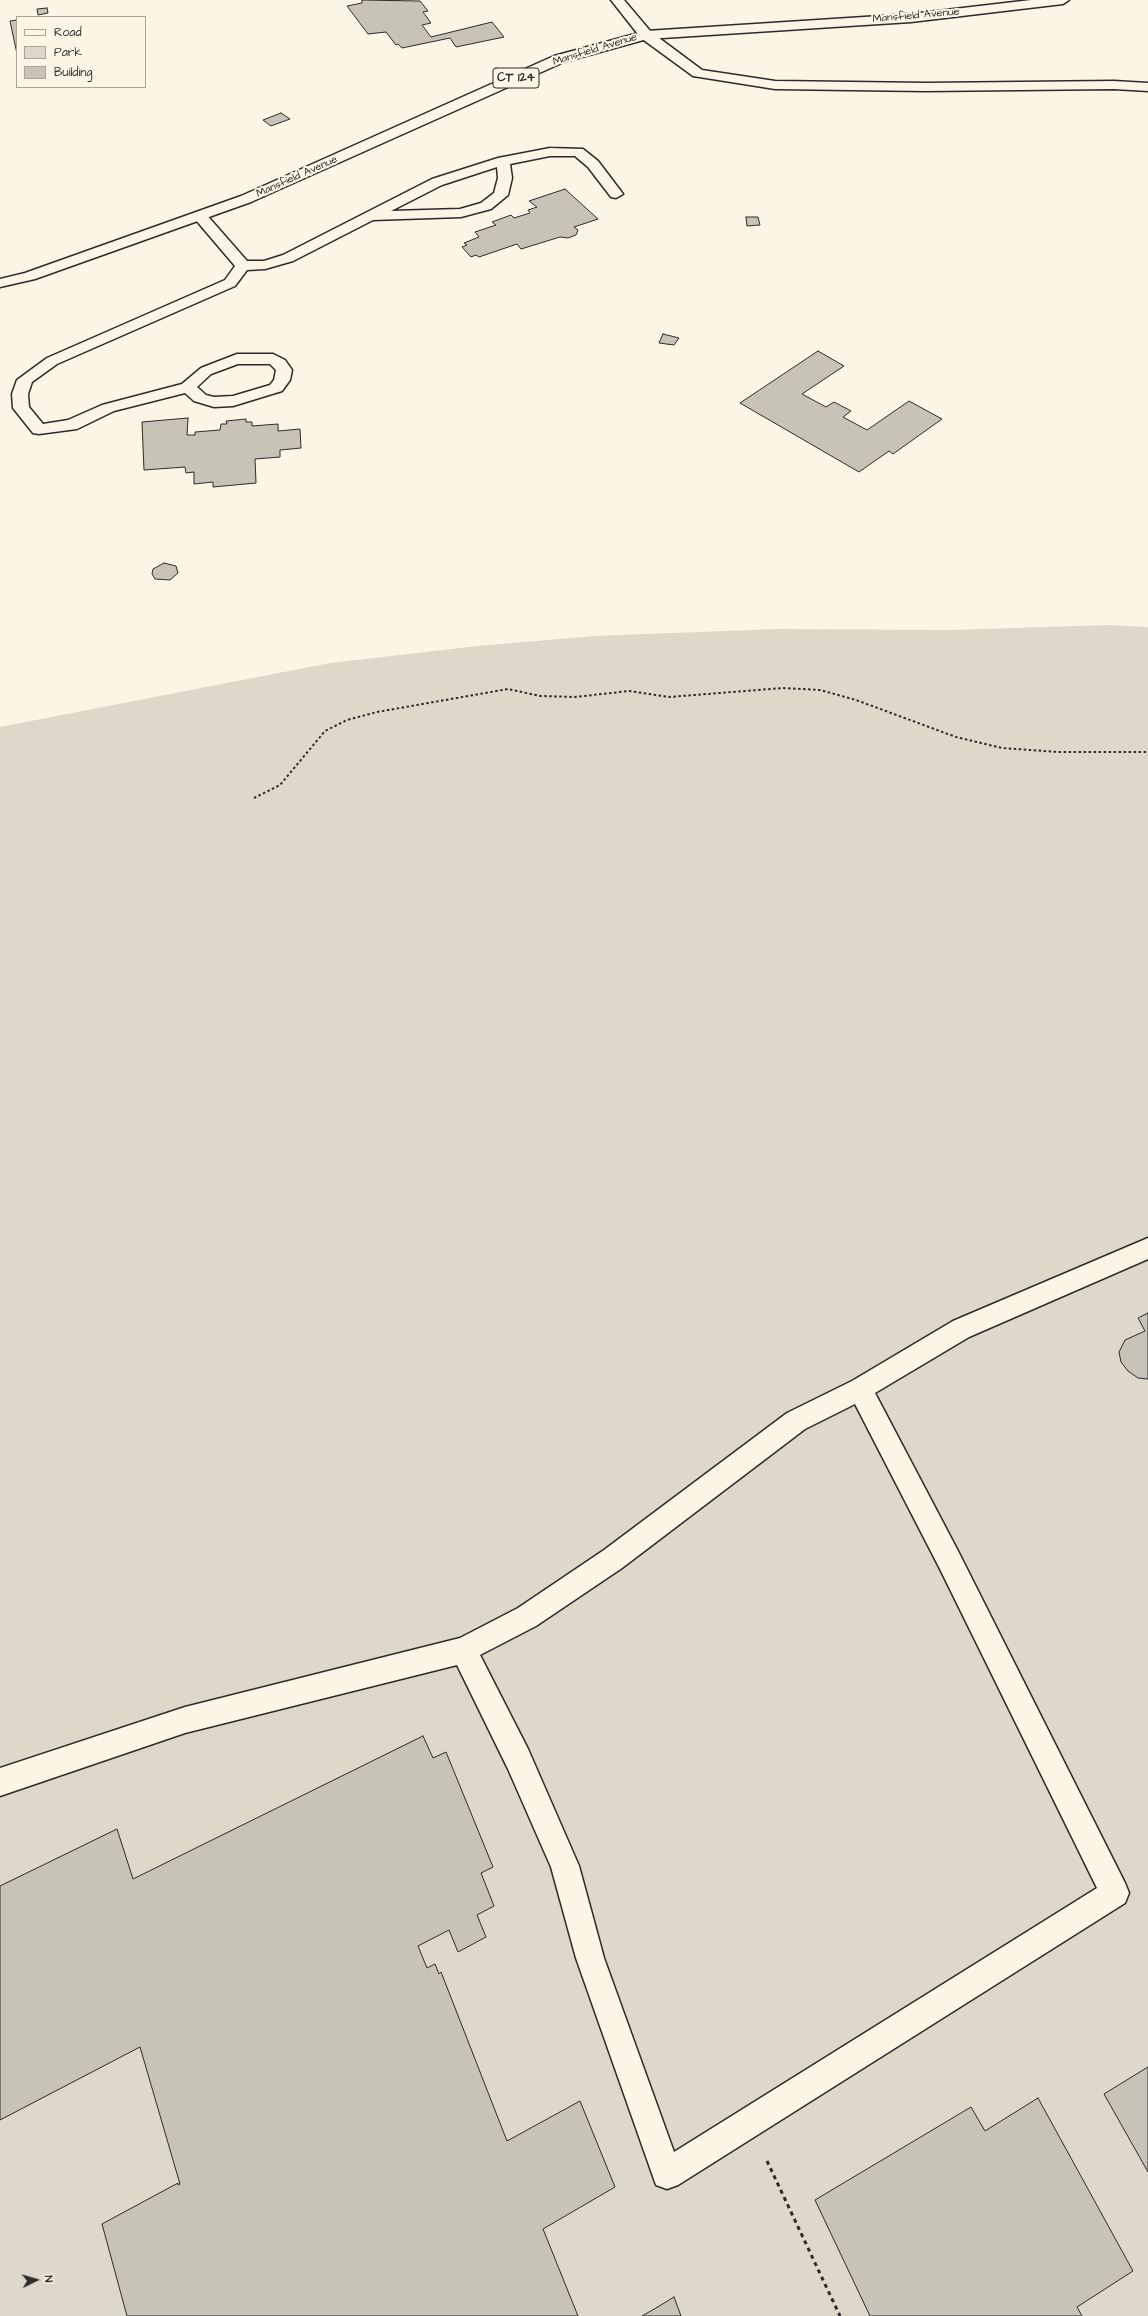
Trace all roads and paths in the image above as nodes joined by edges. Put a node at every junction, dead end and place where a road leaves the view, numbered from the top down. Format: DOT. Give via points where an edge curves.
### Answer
graph roads {
  1 [pos="617,0"];
  2 [pos="1062,0"];
  3 [pos="646,35"];
  4 [pos="1148,87"];
  5 [pos="503,162"];
  6 [pos="616,194"];
  7 [pos="200,216"];
  8 [pos="371,216"];
  9 [pos="243,266"];
  10 [pos="0,283"];
  11 [pos="188,387"];
  12 [pos="1148,752"];
  13 [pos="254,798"];
  14 [pos="1148,1248"];
  15 [pos="860,1389"];
  16 [pos="463,1650"];
  17 [pos="3,1784"];
  18 [pos="749,2123"];
  19 [pos="840,2316"];
  1 -- 3 [label="main road"];
  2 -- 3 [label="main road, Mansfield Avenue / CT 124" via="911,18"];
  3 -- 4 [label="main road" via="698,73 775,85"];
  3 -- 7 [label="main road, Mansfield Avenue / CT 124" via="559,59 253,196"];
  5 -- 6 [label="main road" via="550,152 578,152 593,164"];
  5 -- 8 [label="main road" via="437,182"];
  5 -- 8 [label="main road" via="505,178 501,195 486,206 461,213"];
  7 -- 9 [label="main road"];
  7 -- 10 [label="main road, Mansfield Avenue / CT 124" via="30,276"];
  8 -- 9 [label="main road" via="288,258 265,265"];
  9 -- 11 [label="main road" via="230,283 52,361 25,380 20,394 21,408 39,429 71,424 108,408"];
  11 -- 11 [label="main road" via="206,371 238,359 273,359 280,363 284,370 282,380 276,388 233,401 214,402 200,398"];
  12 -- 13 [label="path" via="1058,752 1002,748 956,737 856,700 820,690 783,688 669,697 629,691 575,697 540,696 508,689 377,712 347,720 325,731 280,786"];
  14 -- 15 [label="main road" via="961,1329"];
  15 -- 16 [label="main road" via="796,1421 613,1559 527,1617"];
  15 -- 18 [label="main road" via="949,1560 1115,1893"];
  16 -- 17 [label="main road" via="185,1720"];
  16 -- 18 [label="main road" via="518,1760 565,1866 590,1958 667,2174"];
  18 -- 19 [label="path"];
}
